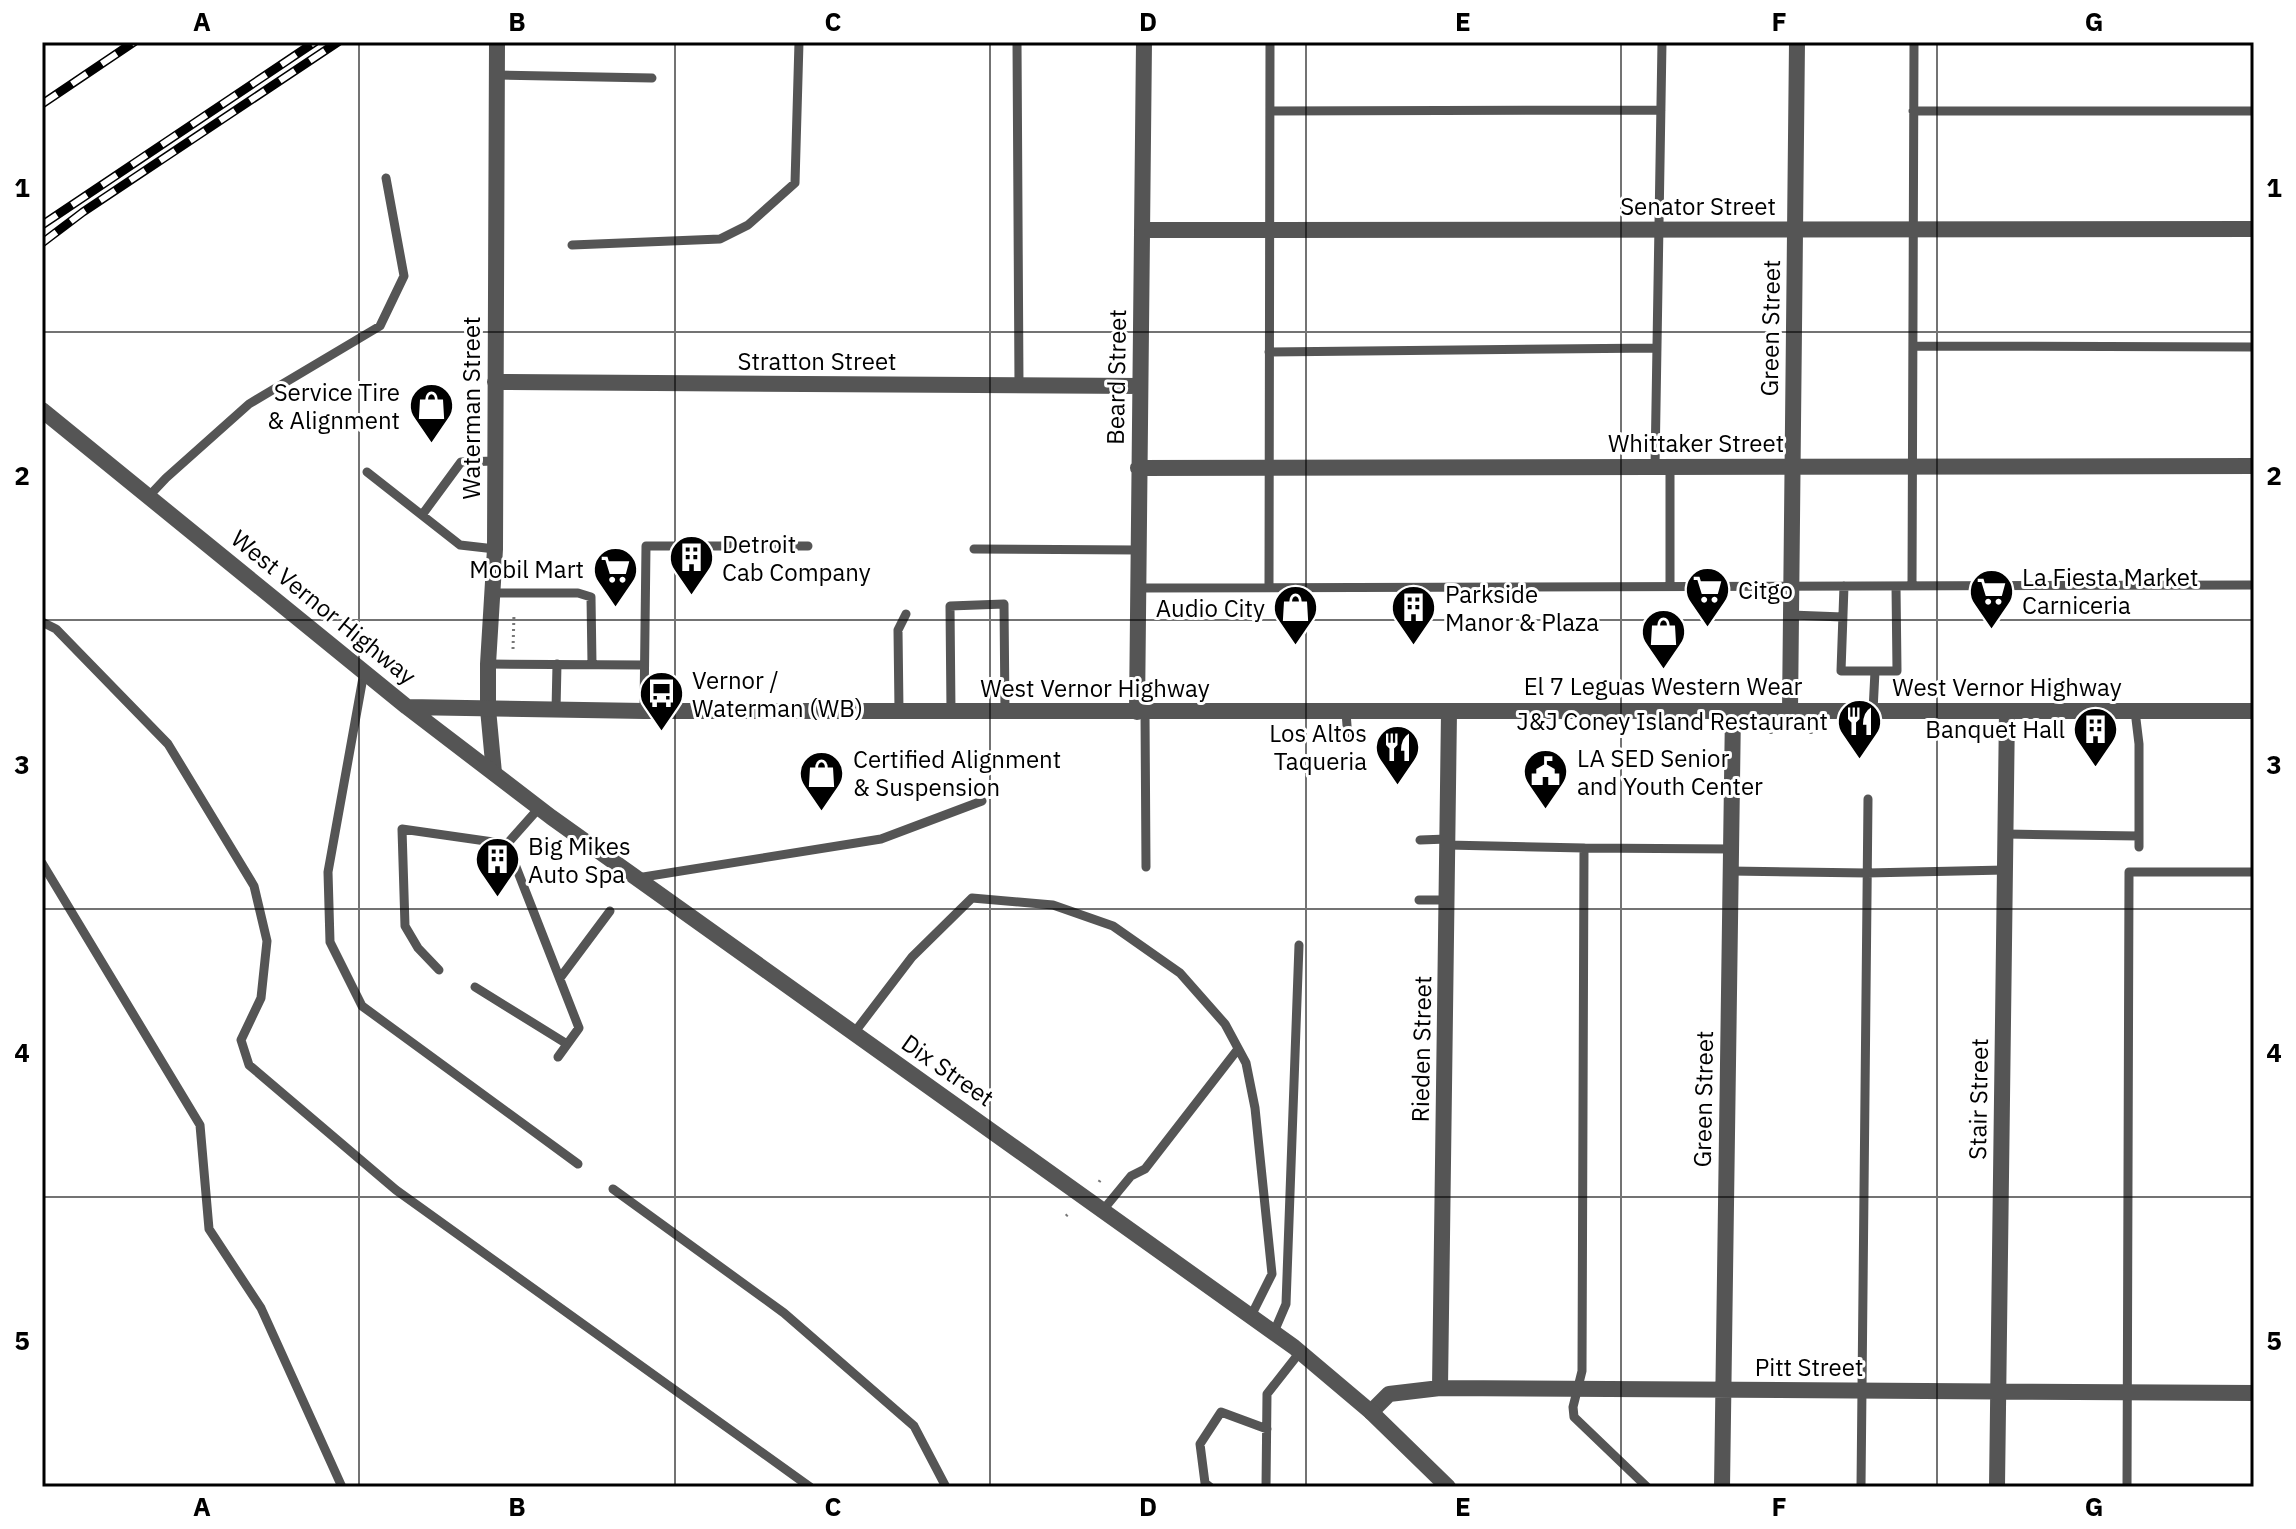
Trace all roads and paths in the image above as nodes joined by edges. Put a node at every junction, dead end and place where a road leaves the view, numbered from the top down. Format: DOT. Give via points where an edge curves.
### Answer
graph roads {
  1 [pos="497,42"];
  2 [pos="799,42"];
  3 [pos="1017,42"];
  4 [pos="1144,42"];
  5 [pos="1270,42"];
  6 [pos="1662,42"];
  7 [pos="1797,42"];
  8 [pos="1914,42"];
  9 [pos="497,75"];
  10 [pos="652,78"];
  11 [pos="1661,110"];
  12 [pos="1270,111"];
  13 [pos="1913,111"];
  14 [pos="2254,111"];
  15 [pos="386,178"];
  16 [pos="1913,229"];
  17 [pos="2254,229"];
  18 [pos="1142,230"];
  19 [pos="1270,230"];
  20 [pos="1658,230"];
  21 [pos="1795,230"];
  22 [pos="572,245"];
  23 [pos="1913,346"];
  24 [pos="2254,347"];
  25 [pos="1657,348"];
  26 [pos="1269,352"];
  27 [pos="495,382"];
  28 [pos="1019,386"];
  29 [pos="1140,386"];
  30 [pos="42,410"];
  31 [pos="495,461"];
  32 [pos="2254,466"];
  33 [pos="1662,467"];
  34 [pos="1792,467"];
  35 [pos="1913,467"];
  36 [pos="1138,468"];
  37 [pos="1267,468"];
  38 [pos="367,472"];
  39 [pos="149,496"];
  40 [pos="422,515"];
  41 [pos="808,546"];
  42 [pos="495,549"];
  43 [pos="974,549"];
  44 [pos="1138,550"];
  45 [pos="2254,585"];
  46 [pos="1670,586"];
  47 [pos="1791,586"];
  48 [pos="1844,586"];
  49 [pos="1896,586"];
  50 [pos="1912,586"];
  51 [pos="1269,587"];
  52 [pos="1137,588"];
  53 [pos="492,593"];
  54 [pos="514,614"];
  55 [pos="906,614"];
  56 [pos="1791,615"];
  57 [pos="1843,617"];
  58 [pos="42,622"];
  59 [pos="513,653"];
  60 [pos="488,664"];
  61 [pos="557,664"];
  62 [pos="592,664"];
  63 [pos="644,665"];
  64 [pos="1875,671"];
  65 [pos="364,672"];
  66 [pos="407,707"];
  67 [pos="488,709"];
  68 [pos="556,710"];
  69 [pos="644,711"];
  70 [pos="899,711"];
  71 [pos="1733,711"];
  72 [pos="1790,711"];
  73 [pos="1873,711"];
  74 [pos="2007,711"];
  75 [pos="2135,711"];
  76 [pos="2254,711"];
  77 [pos="951,712"];
  78 [pos="1005,712"];
  79 [pos="1141,712"];
  80 [pos="1346,712"];
  81 [pos="1449,712"];
  82 [pos="1348,739"];
  83 [pos="494,773"];
  84 [pos="1868,799"];
  85 [pos="982,801"];
  86 [pos="539,808"];
  87 [pos="2005,834"];
  88 [pos="1420,840"];
  89 [pos="1447,842"];
  90 [pos="507,844"];
  91 [pos="1584,848"];
  92 [pos="1731,849"];
  93 [pos="42,863"];
  94 [pos="1146,867"];
  95 [pos="2005,870"];
  96 [pos="1730,871"];
  97 [pos="2254,872"];
  98 [pos="1867,873"];
  99 [pos="637,878"];
  100 [pos="1419,900"];
  101 [pos="1447,900"];
  102 [pos="610,911"];
  103 [pos="1299,945"];
  104 [pos="439,970"];
  105 [pos="560,978"];
  106 [pos="475,987"];
  107 [pos="854,1033"];
  108 [pos="567,1044"];
  109 [pos="1238,1049"];
  110 [pos="558,1057"];
  111 [pos="578,1164"];
  112 [pos="613,1189"];
  113 [pos="1103,1210"];
  114 [pos="1251,1316"];
  115 [pos="1274,1332"];
  116 [pos="1300,1352"];
  117 [pos="1440,1388"];
  118 [pos="1578,1389"];
  119 [pos="1723,1391"];
  120 [pos="1861,1391"];
  121 [pos="2128,1391"];
  122 [pos="1998,1392"];
  123 [pos="2254,1393"];
  124 [pos="1371,1412"];
  125 [pos="1267,1429"];
  126 [pos="342,1487"];
  127 [pos="810,1487"];
  128 [pos="946,1487"];
  129 [pos="1210,1487"];
  130 [pos="1266,1487"];
  131 [pos="1448,1487"];
  132 [pos="1647,1487"];
  133 [pos="1722,1487"];
  134 [pos="1861,1487"];
  135 [pos="1997,1487"];
  136 [pos="2127,1487"];
  1 -- 9 [label="street, Waterman Street"];
  2 -- 22 [label="lane" via="795,183 748,225 720,239"];
  3 -- 28 [label="lane"];
  4 -- 18 [label="street, Beard Street"];
  5 -- 12 [label="lane"];
  6 -- 11 [label="lane"];
  7 -- 21 [label="street, Green Street"];
  8 -- 13 [label="lane"];
  9 -- 10 [label="lane"];
  9 -- 27 [label="street, Waterman Street"];
  11 -- 12 [label="lane"];
  11 -- 20 [label="lane"];
  12 -- 19 [label="lane"];
  13 -- 14 [label="lane"];
  13 -- 16 [label="lane"];
  15 -- 39 [label="lane" via="404,276 380,326 249,404"];
  16 -- 17 [label="street, Senator Street"];
  16 -- 21 [label="street, Senator Street"];
  16 -- 23 [label="lane"];
  18 -- 19 [label="street, Senator Street"];
  18 -- 29 [label="street, Beard Street"];
  19 -- 20 [label="street, Senator Street"];
  19 -- 26 [label="lane"];
  20 -- 21 [label="street, Senator Street"];
  20 -- 25 [label="lane"];
  21 -- 34 [label="street, Green Street"];
  23 -- 24 [label="lane"];
  23 -- 35 [label="lane"];
  25 -- 26 [label="lane"];
  25 -- 33 [label="lane"];
  26 -- 37 [label="lane"];
  27 -- 28 [label="street, Stratton Street"];
  27 -- 31 [label="street, Waterman Street"];
  28 -- 29 [label="street, Stratton Street"];
  29 -- 36 [label="street, Beard Street"];
  30 -- 39 [label="street, West Vernor Highway"];
  31 -- 40 [label="lane" via="461,462"];
  31 -- 42 [label="street, Waterman Street"];
  32 -- 35 [label="street, Whittaker Street"];
  33 -- 34 [label="street, Whittaker Street"];
  33 -- 37 [label="street, Whittaker Street"];
  33 -- 46 [label="lane"];
  34 -- 35 [label="street, Whittaker Street"];
  34 -- 47 [label="street, Green Street"];
  35 -- 50 [label="lane"];
  36 -- 37 [label="street, Whittaker Street"];
  36 -- 44 [label="street, Beard Street"];
  37 -- 51 [label="lane"];
  38 -- 40 [label="lane"];
  39 -- 65 [label="street, West Vernor Highway"];
  40 -- 42 [label="lane" via="460,545"];
  41 -- 63 [label="lane" via="646,546"];
  42 -- 53 [label="street, Waterman Street"];
  43 -- 44 [label="lane"];
  44 -- 52 [label="street, Beard Street"];
  45 -- 50 [label="lane"];
  46 -- 47 [label="lane"];
  46 -- 51 [label="lane"];
  47 -- 48 [label="lane"];
  47 -- 56 [label="street, Green Street"];
  48 -- 49 [label="lane"];
  48 -- 57 [label="lane"];
  49 -- 50 [label="lane"];
  49 -- 64 [label="lane" via="1897,671"];
  51 -- 52 [label="lane"];
  52 -- 79 [label="street, Beard Street"];
  53 -- 60 [label="street, Waterman Street"];
  53 -- 62 [label="lane" via="591,597"];
  54 -- 59 [label="path"];
  55 -- 70 [label="lane" via="898,630"];
  56 -- 57 [label="lane"];
  56 -- 72 [label="street, Green Street"];
  57 -- 64 [label="lane" via="1841,671"];
  58 -- 127 [label="lane" via="56,629 168,744 254,886 267,941 261,998 241,1040 249,1065 396,1190"];
  60 -- 61 [label="lane"];
  60 -- 67 [label="street, Waterman Street"];
  61 -- 62 [label="lane"];
  61 -- 68 [label="lane"];
  62 -- 63 [label="lane"];
  63 -- 69 [label="lane"];
  64 -- 73 [label="lane"];
  65 -- 66 [label="street, West Vernor Highway"];
  65 -- 111 [label="lane" via="328,872 330,942 362,1006"];
  66 -- 67 [label="street, West Vernor Highway"];
  66 -- 83 [label="street, Dix Street"];
  67 -- 68 [label="street, West Vernor Highway"];
  67 -- 83 [label="street, Waterman Street"];
  68 -- 69 [label="street, West Vernor Highway"];
  69 -- 70 [label="street, West Vernor Highway"];
  70 -- 77 [label="street, West Vernor Highway"];
  71 -- 72 [label="street, West Vernor Highway"];
  71 -- 81 [label="street, West Vernor Highway"];
  71 -- 92 [label="street, Green Street"];
  72 -- 73 [label="street, West Vernor Highway"];
  73 -- 74 [label="street, West Vernor Highway"];
  74 -- 75 [label="street, West Vernor Highway"];
  74 -- 87 [label="street, Stair Street"];
  75 -- 76 [label="street, West Vernor Highway"];
  75 -- 87 [label="lane" via="2139,841"];
  77 -- 78 [label="street, West Vernor Highway"];
  77 -- 78 [label="lane" via="950,606 1004,604"];
  78 -- 79 [label="street, West Vernor Highway"];
  79 -- 80 [label="street, West Vernor Highway"];
  79 -- 94 [label="lane"];
  80 -- 81 [label="street, West Vernor Highway"];
  80 -- 82 [label="lane"];
  81 -- 89 [label="street, Rieden Street"];
  83 -- 86 [label="street, Dix Street"];
  84 -- 98 [label="lane"];
  85 -- 99 [label="lane" via="881,839"];
  86 -- 90 [label="lane"];
  86 -- 99 [label="street, Dix Street"];
  87 -- 95 [label="street, Stair Street"];
  88 -- 89 [label="lane"];
  89 -- 91 [label="lane"];
  89 -- 101 [label="street, Rieden Street"];
  90 -- 104 [label="lane" via="402,829 405,926"];
  90 -- 105 [label="lane"];
  91 -- 92 [label="lane"];
  91 -- 118 [label="lane"];
  92 -- 96 [label="street, Green Street"];
  93 -- 126 [label="lane" via="200,1125 209,1229 261,1308"];
  95 -- 98 [label="lane"];
  95 -- 122 [label="street, Stair Street"];
  96 -- 98 [label="lane"];
  96 -- 119 [label="street, Green Street"];
  97 -- 121 [label="lane" via="2129,872"];
  98 -- 120 [label="lane"];
  99 -- 107 [label="street, Dix Street"];
  100 -- 101 [label="lane"];
  101 -- 117 [label="street, Rieden Street"];
  102 -- 105 [label="lane"];
  103 -- 115 [label="lane" via="1286,1304"];
  105 -- 108 [label="lane" via="579,1028"];
  106 -- 108 [label="lane"];
  107 -- 109 [label="lane" via="912,957 972,898 1053,905 1113,926 1180,973 1225,1024"];
  107 -- 113 [label="street, Dix Street"];
  108 -- 110 [label="lane"];
  109 -- 113 [label="lane" via="1145,1169 1131,1176"];
  109 -- 114 [label="lane" via="1255,1108 1272,1274"];
  112 -- 128 [label="lane" via="784,1313 914,1426"];
  113 -- 114 [label="street, Dix Street"];
  114 -- 115 [label="street, Dix Street"];
  115 -- 116 [label="street, Dix Street"];
  116 -- 124 [label="street, Dix Street"];
  116 -- 125 [label="lane" via="1267,1394"];
  117 -- 118 [label="street, Pitt Street"];
  117 -- 124 [label="street, Pitt Street" via="1389,1394"];
  118 -- 119 [label="street, Pitt Street"];
  118 -- 132 [label="lane" via="1574,1417"];
  119 -- 120 [label="street, Pitt Street"];
  119 -- 133 [label="street, Green Street"];
  120 -- 122 [label="street, Pitt Street"];
  120 -- 134 [label="lane"];
  121 -- 122 [label="street, Pitt Street"];
  121 -- 123 [label="street, Pitt Street"];
  121 -- 136 [label="lane"];
  122 -- 135 [label="street, Stair Street"];
  124 -- 131 [label="street, Dix Street"];
  125 -- 129 [label="lane" via="1221,1412 1200,1444"];
  125 -- 130 [label="lane"];
}
